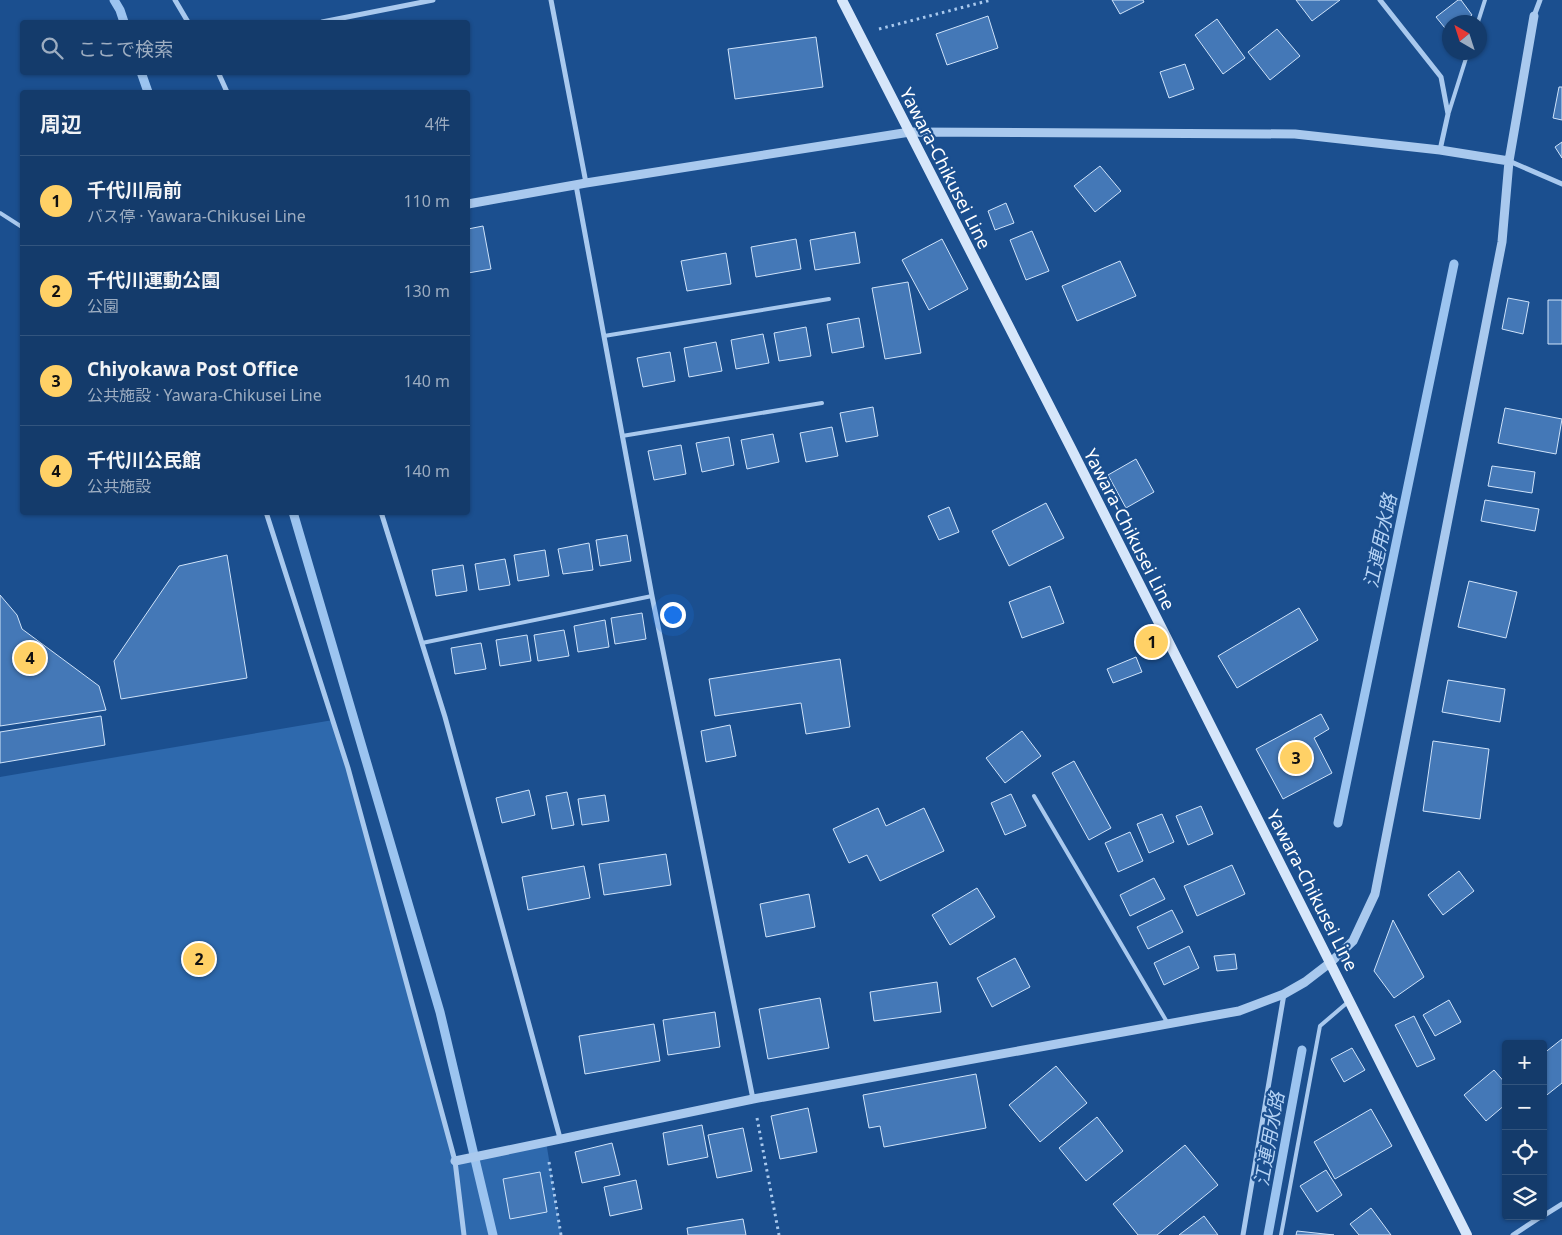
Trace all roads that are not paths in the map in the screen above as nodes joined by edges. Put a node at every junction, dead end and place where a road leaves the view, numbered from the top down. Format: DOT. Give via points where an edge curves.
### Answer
graph roads {
  1 [pos="175,0"];
  2 [pos="433,0"];
  3 [pos="551,0"];
  4 [pos="842,0"];
  5 [pos="1380,0"];
  6 [pos="1485,0"];
  7 [pos="1540,0"];
  8 [pos="1480,15"];
  9 [pos="1534,16"];
  10 [pos="187,20"];
  11 [pos="332,20"];
  12 [pos="1465,60"];
  13 [pos="219,75"];
  14 [pos="226,90"];
  15 [pos="1448,114"];
  16 [pos="910,132"];
  17 [pos="1440,150"];
  18 [pos="1509,161"];
  19 [pos="586,183"];
  20 [pos="1562,184"];
  21 [pos="576,185"];
  22 [pos="470,204"];
  23 [pos="0,213"];
  24 [pos="20,226"];
  25 [pos="829,299"];
  26 [pos="604,336"];
  27 [pos="822,403"];
  28 [pos="622,436"];
  29 [pos="267,515"];
  30 [pos="382,515"];
  31 [pos="652,596"];
  32 [pos="422,643"];
  33 [pos="1034,796"];
  34 [pos="1330,962"];
  35 [pos="1284,994"];
  36 [pos="1350,1000"];
  37 [pos="1168,1025"];
  38 [pos="753,1099"];
  39 [pos="560,1138"];
  40 [pos="455,1161"];
  41 [pos="1562,1204"];
  42 [pos="1547,1213"];
  43 [pos="1537,1220"];
  44 [pos="464,1235"];
  45 [pos="1243,1235"];
  46 [pos="1281,1235"];
  47 [pos="1467,1235"];
  48 [pos="1513,1235"];
  1 -- 10 [label="street"];
  2 -- 11 [label="street"];
  3 -- 19 [label="street"];
  4 -- 16 [label="main road, Yawara-Chikusei Line"];
  5 -- 15 [label="street" via="1441,77"];
  6 -- 8 [label="lane"];
  7 -- 9 [label="street"];
  9 -- 18 [label="street"];
  12 -- 15 [label="lane"];
  13 -- 14 [label="street"];
  15 -- 17 [label="street"];
  16 -- 17 [label="street" via="1295,134"];
  16 -- 19 [label="street"];
  16 -- 34 [label="main road, Yawara-Chikusei Line"];
  17 -- 18 [label="street"];
  18 -- 20 [label="street"];
  18 -- 34 [label="street" via="1502,242 1375,894 1352,941"];
  19 -- 21 [label="street"];
  21 -- 22 [label="street"];
  21 -- 26 [label="street"];
  23 -- 24 [label="lane"];
  25 -- 26 [label="lane"];
  26 -- 28 [label="street"];
  27 -- 28 [label="lane"];
  28 -- 31 [label="street"];
  29 -- 40 [label="street" via="348,768"];
  30 -- 32 [label="street"];
  31 -- 32 [label="lane"];
  31 -- 38 [label="street"];
  32 -- 39 [label="street"];
  33 -- 37 [label="lane"];
  34 -- 35 [label="street"];
  34 -- 36 [label="main road, Yawara-Chikusei Line"];
  35 -- 37 [label="street" via="1239,1011"];
  35 -- 45 [label="street"];
  36 -- 46 [label="lane" via="1320,1026"];
  36 -- 47 [label="main road, Yawara-Chikusei Line"];
  37 -- 38 [label="street"];
  38 -- 39 [label="street"];
  39 -- 40 [label="street"];
  40 -- 44 [label="street"];
  41 -- 42 [label="street"];
  43 -- 48 [label="street"];
}
